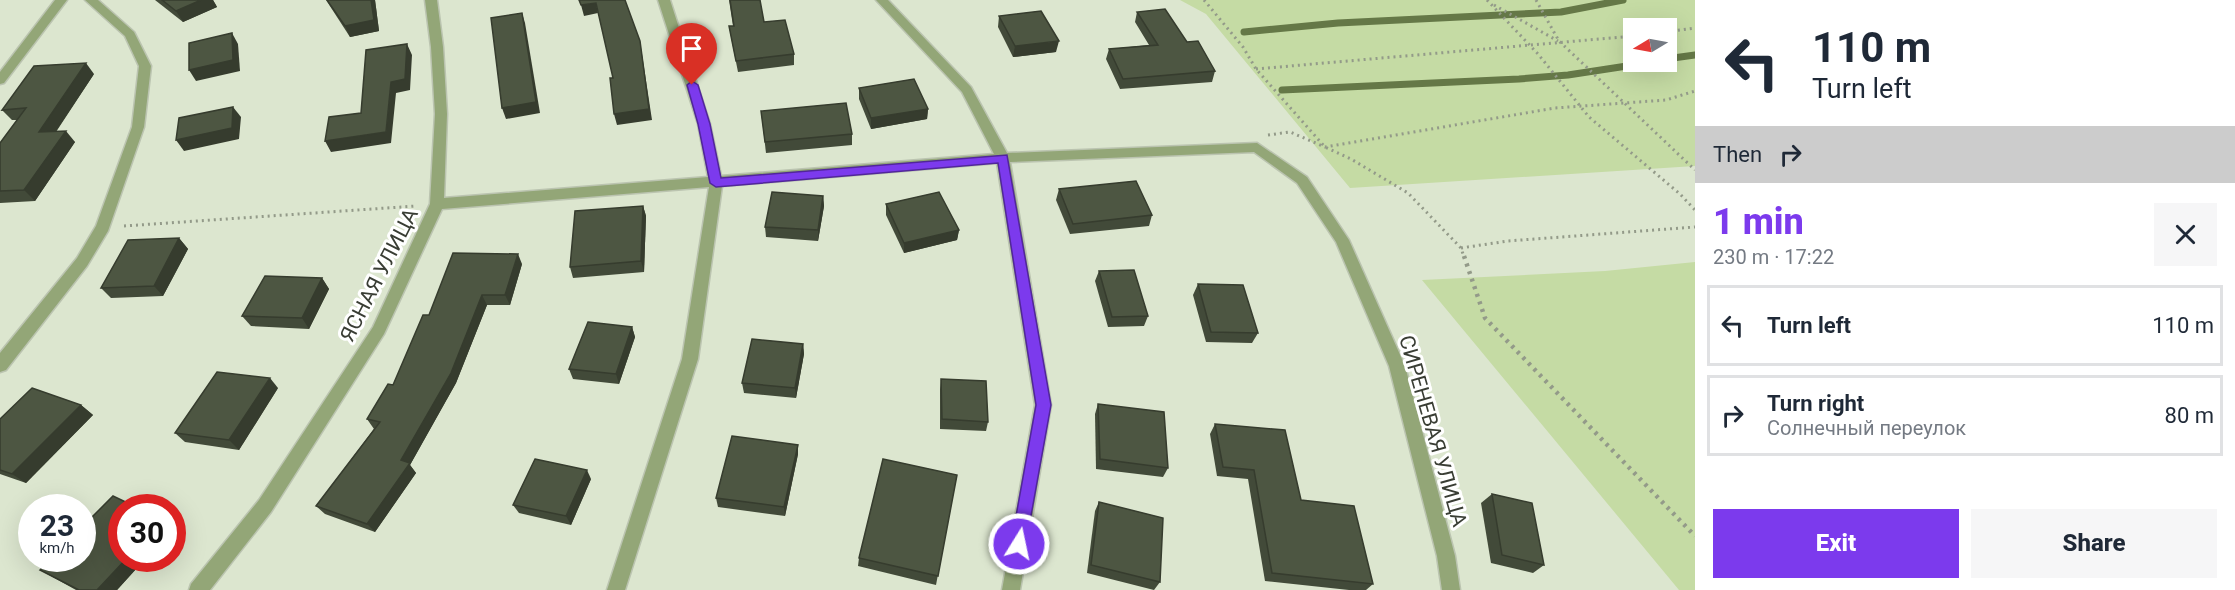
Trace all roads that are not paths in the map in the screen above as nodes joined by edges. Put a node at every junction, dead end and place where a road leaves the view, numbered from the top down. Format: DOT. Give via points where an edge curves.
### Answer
graph roads {
  1 [pos="61,0"];
  2 [pos="92,0"];
  3 [pos="431,0"];
  4 [pos="664,0"];
  5 [pos="882,0"];
  6 [pos="0,80"];
  7 [pos="1003,158"];
  8 [pos="716,183"];
  9 [pos="438,204"];
  10 [pos="0,364"];
  11 [pos="198,590"];
  12 [pos="616,590"];
  13 [pos="1011,590"];
  14 [pos="1451,590"];
  1 -- 6 [label="street"];
  2 -- 10 [label="street" via="130,34 145,66 138,127 103,227 82,262"];
  3 -- 9 [label="street, ЯСНАЯ УЛИЦА" via="441,114"];
  4 -- 8 [label="street" via="704,124"];
  5 -- 7 [label="street" via="967,90"];
  7 -- 8 [label="street"];
  7 -- 13 [label="street" via="1043,405"];
  7 -- 14 [label="street, СИРЕНЕВАЯ УЛИЦА" via="1257,147 1302,180 1342,240 1397,366 1446,556"];
  8 -- 9 [label="street"];
  8 -- 12 [label="street" via="690,359"];
  9 -- 11 [label="street, ЯСНАЯ УЛИЦА" via="379,330 265,506"];
}
